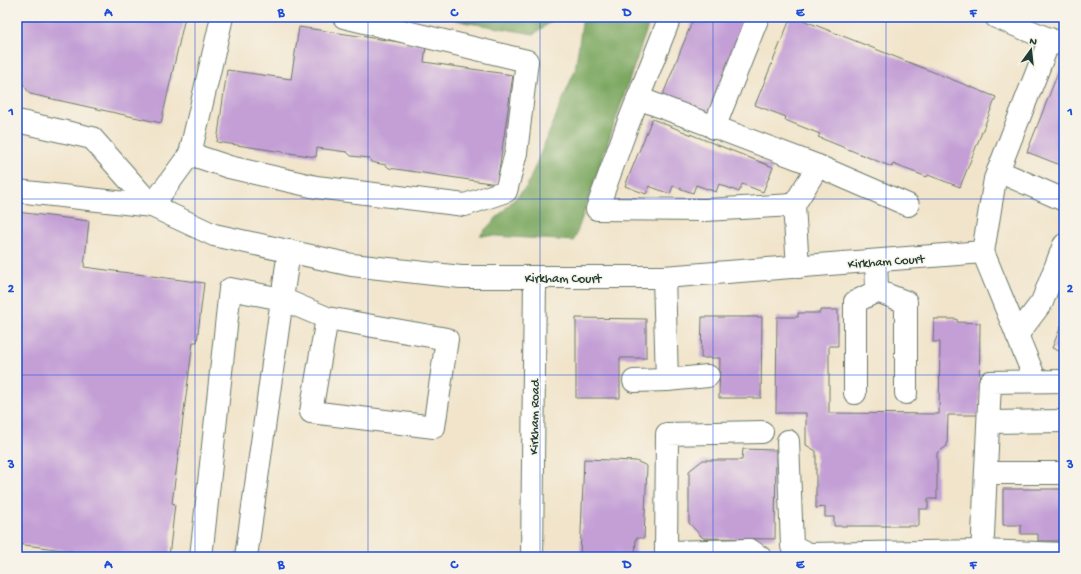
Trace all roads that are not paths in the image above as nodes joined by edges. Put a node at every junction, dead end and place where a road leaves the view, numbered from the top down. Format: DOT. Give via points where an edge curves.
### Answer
graph roads {
  1 [pos="222,17"];
  2 [pos="344,17"];
  3 [pos="670,17"];
  4 [pos="758,17"];
  5 [pos="996,17"];
  6 [pos="1057,42"];
  7 [pos="638,98"];
  8 [pos="17,121"];
  9 [pos="714,128"];
  10 [pos="190,154"];
  11 [pos="818,166"];
  12 [pos="998,171"];
  13 [pos="17,191"];
  14 [pos="1064,200"];
  15 [pos="794,205"];
  16 [pos="908,205"];
  17 [pos="152,206"];
  18 [pos="1064,245"];
  19 [pos="289,251"];
  20 [pos="983,252"];
  21 [pos="876,261"];
  22 [pos="798,267"];
  23 [pos="664,277"];
  24 [pos="535,278"];
  25 [pos="877,291"];
  26 [pos="282,298"];
  27 [pos="327,318"];
  28 [pos="1017,335"];
  29 [pos="708,376"];
  30 [pos="667,380"];
  31 [pos="634,381"];
  32 [pos="1036,381"];
  33 [pos="1064,381"];
  34 [pos="855,393"];
  35 [pos="906,393"];
  36 [pos="1064,421"];
  37 [pos="988,422"];
  38 [pos="762,432"];
  39 [pos="788,441"];
  40 [pos="986,473"];
  41 [pos="1064,473"];
  42 [pos="788,552"];
  43 [pos="982,554"];
  44 [pos="1064,554"];
  45 [pos="201,557"];
  46 [pos="246,557"];
  47 [pos="532,557"];
  48 [pos="760,557"];
  1 -- 10 [label="street"];
  2 -- 10 [label="street" via="527,61 516,153 506,191 465,205 316,187 229,167"];
  3 -- 7 [label="street"];
  4 -- 9 [label="street"];
  5 -- 6 [label="street"];
  6 -- 12 [label="street"];
  7 -- 9 [label="street"];
  7 -- 15 [label="street" via="597,209 705,210"];
  8 -- 17 [label="street" via="92,138"];
  9 -- 11 [label="street"];
  10 -- 17 [label="street"];
  11 -- 15 [label="street"];
  11 -- 16 [label="street"];
  12 -- 14 [label="street"];
  12 -- 20 [label="street"];
  13 -- 17 [label="street"];
  15 -- 22 [label="street"];
  17 -- 19 [label="street, Kirkham Court" via="214,235"];
  18 -- 28 [label="street" via="1042,302"];
  19 -- 24 [label="street, Kirkham Court" via="352,265 454,276"];
  19 -- 26 [label="street"];
  20 -- 21 [label="street, Kirkham Court"];
  20 -- 28 [label="street"];
  21 -- 22 [label="street, Kirkham Court"];
  21 -- 25 [label="street"];
  22 -- 23 [label="street, Kirkham Court"];
  23 -- 24 [label="street, Kirkham Court"];
  23 -- 30 [label="street"];
  24 -- 47 [label="street, Kirkham Road"];
  25 -- 34 [label="street" via="854,302"];
  25 -- 35 [label="street" via="906,302"];
  26 -- 27 [label="street"];
  26 -- 45 [label="street" via="230,289"];
  26 -- 46 [label="street"];
  27 -- 27 [label="street" via="447,339 434,427 312,412"];
  28 -- 32 [label="street"];
  29 -- 30 [label="street"];
  30 -- 31 [label="street"];
  32 -- 33 [label="street"];
  32 -- 37 [label="street" via="990,382"];
  36 -- 37 [label="street"];
  37 -- 40 [label="street"];
  38 -- 48 [label="street" via="667,434 666,552 750,550"];
  39 -- 42 [label="street"];
  40 -- 41 [label="street"];
  40 -- 43 [label="street"];
  42 -- 43 [label="street"];
  43 -- 44 [label="street"];
}
